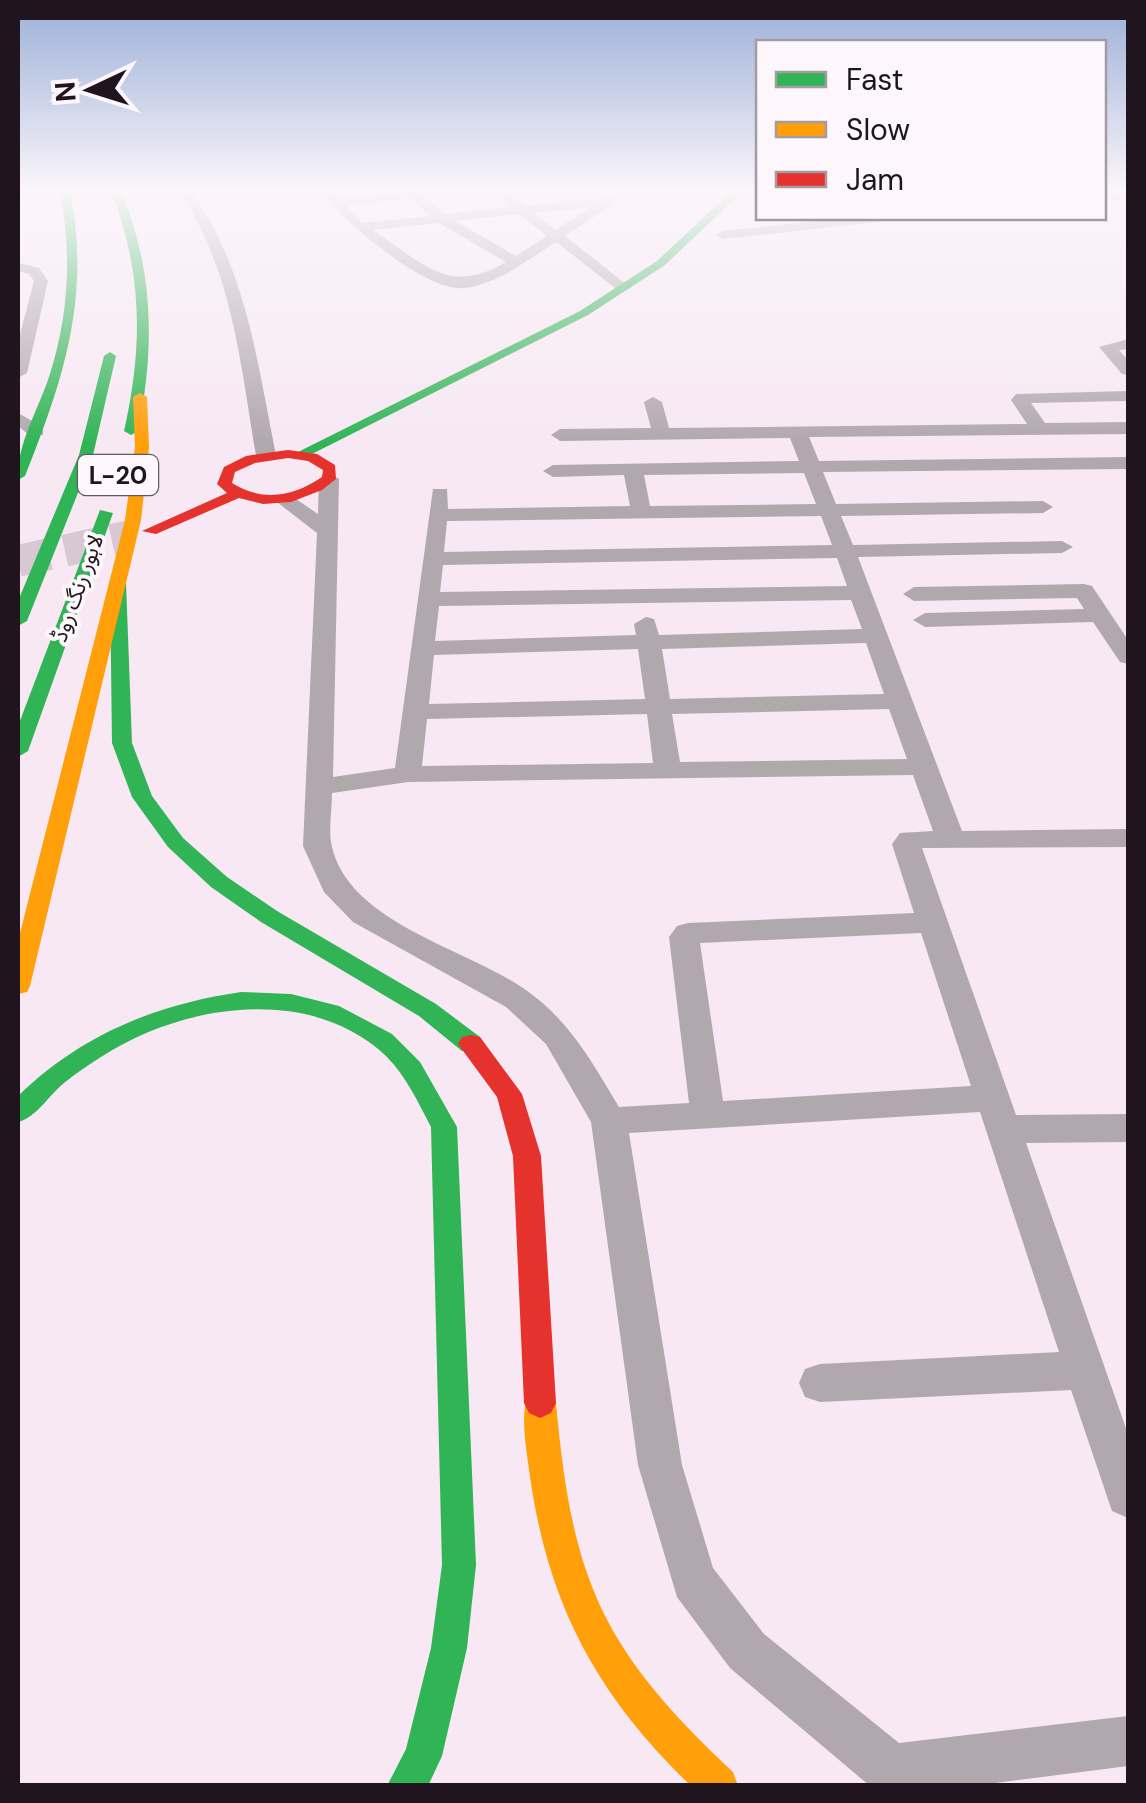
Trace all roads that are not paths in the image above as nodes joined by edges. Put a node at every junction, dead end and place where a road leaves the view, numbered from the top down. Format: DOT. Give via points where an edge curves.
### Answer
graph roads {
  1 [pos="37,275"];
  2 [pos="76,275"];
  3 [pos="144,275"];
  4 [pos="228,275"];
  5 [pos="434,275"];
  6 [pos="489,275"];
  7 [pos="607,275"];
  8 [pos="643,275"];
  9 [pos="669,275"];
  10 [pos="624,288"];
  11 [pos="113,329"];
  12 [pos="1128,344"];
  13 [pos="1128,370"];
  14 [pos="18,373"];
  15 [pos="1128,396"];
  16 [pos="140,397"];
  17 [pos="653,402"];
  18 [pos="27,425"];
  19 [pos="1128,428"];
  20 [pos="1040,429"];
  21 [pos="797,430"];
  22 [pos="660,433"];
  23 [pos="560,434"];
  24 [pos="298,455"];
  25 [pos="266,456"];
  26 [pos="1128,463"];
  27 [pos="813,466"];
  28 [pos="633,470"];
  29 [pos="326,471"];
  30 [pos="553,471"];
  31 [pos="18,476"];
  32 [pos="898,487"];
  33 [pos="238,494"];
  34 [pos="284,499"];
  35 [pos="1043,507"];
  36 [pos="830,511"];
  37 [pos="642,512"];
  38 [pos="149,526"];
  39 [pos="328,532"];
  40 [pos="1062,547"];
  41 [pos="846,551"];
  42 [pos="433,559"];
  43 [pos="118,583"];
  44 [pos="859,593"];
  45 [pos="914,594"];
  46 [pos="641,596"];
  47 [pos="428,600"];
  48 [pos="1102,615"];
  49 [pos="925,620"];
  50 [pos="18,621"];
  51 [pos="875,636"];
  52 [pos="649,642"];
  53 [pos="1125,647"];
  54 [pos="423,648"];
  55 [pos="900,701"];
  56 [pos="658,706"];
  57 [pos="418,712"];
  58 [pos="18,751"];
  59 [pos="923,768"];
  60 [pos="668,772"];
  61 [pos="408,774"];
  62 [pos="319,787"];
  63 [pos="1128,838"];
  64 [pos="951,840"];
  65 [pos="933,922"];
  66 [pos="18,986"];
  67 [pos="18,1112"];
  68 [pos="997,1114"];
  69 [pos="708,1115"];
  70 [pos="609,1120"];
  71 [pos="1128,1128"];
  72 [pos="1085,1370"];
  73 [pos="820,1383"];
  74 [pos="1128,1496"];
  75 [pos="1128,1741"];
  76 [pos="901,1778"];
  77 [pos="406,1786"];
  78 [pos="719,1786"];
  1 -- 14 [label="street" via="41,281"];
  2 -- 18 [label="main road" via="61,362"];
  3 -- 16 [label="main road, لاہور رنگ روڈ / L-20"];
  4 -- 25 [label="street"];
  5 -- 6 [label="street" via="446,283"];
  7 -- 10 [label="street"];
  8 -- 10 [label="main road"];
  9 -- 29 [label="main road" via="514,364 352,442"];
  10 -- 24 [label="main road" via="518,348"];
  11 -- 50 [label="main road, لاہور رنگ روڈ / L-20" via="86,455"];
  12 -- 13 [label="street" via="1107,347"];
  15 -- 20 [label="street" via="1022,398"];
  16 -- 43 [label="main road" via="145,432 138,507"];
  16 -- 58 [label="main road, لاہور رنگ روڈ / L-20"];
  17 -- 22 [label="street"];
  18 -- 31 [label="main road"];
  19 -- 20 [label="street"];
  20 -- 21 [label="street"];
  21 -- 22 [label="street"];
  21 -- 27 [label="street"];
  22 -- 23 [label="street" via="585,427"];
  24 -- 25 [label="main road"];
  24 -- 29 [label="main road"];
  25 -- 33 [label="main road" via="229,470 224,484"];
  26 -- 32 [label="street"];
  27 -- 28 [label="street"];
  27 -- 32 [label="street"];
  27 -- 36 [label="street"];
  28 -- 30 [label="street"];
  28 -- 37 [label="street"];
  29 -- 34 [label="main road" via="312,492"];
  29 -- 39 [label="street"];
  32 -- 35 [label="street"];
  32 -- 36 [label="street"];
  33 -- 34 [label="main road"];
  33 -- 38 [label="main road"];
  34 -- 39 [label="street"];
  36 -- 37 [label="street"];
  36 -- 41 [label="street"];
  37 -- 42 [label="street" via="439,504"];
  39 -- 62 [label="street"];
  40 -- 41 [label="street"];
  41 -- 42 [label="street"];
  41 -- 44 [label="street"];
  42 -- 47 [label="street"];
  43 -- 66 [label="main road"];
  43 -- 78 [label="main road" via="124,750 135,786 171,838 220,884 458,1030 508,1092 522,1127 529,1182 546,1474 569,1589 608,1664 678,1751"];
  44 -- 46 [label="street"];
  44 -- 51 [label="street"];
  45 -- 48 [label="street" via="1084,591"];
  46 -- 47 [label="street"];
  46 -- 52 [label="street"];
  47 -- 54 [label="street"];
  48 -- 49 [label="street"];
  48 -- 53 [label="street"];
  51 -- 52 [label="street"];
  51 -- 55 [label="street"];
  52 -- 54 [label="street"];
  52 -- 56 [label="street"];
  54 -- 57 [label="street"];
  55 -- 56 [label="street"];
  55 -- 59 [label="street"];
  56 -- 57 [label="street"];
  56 -- 60 [label="street"];
  57 -- 61 [label="street"];
  59 -- 60 [label="street"];
  59 -- 64 [label="street"];
  60 -- 61 [label="street"];
  61 -- 62 [label="street"];
  62 -- 70 [label="street" via="317,846 334,884 364,915 517,999 558,1035"];
  63 -- 64 [label="street"];
  64 -- 65 [label="street" via="906,840"];
  65 -- 68 [label="street"];
  65 -- 69 [label="street" via="688,933"];
  67 -- 77 [label="main road" via="88,1048 158,1016 236,1001 273,1000 336,1013 376,1032 406,1056 435,1099 446,1161 459,1565 449,1648 424,1756"];
  68 -- 69 [label="street"];
  68 -- 71 [label="street"];
  68 -- 72 [label="street"];
  69 -- 70 [label="street"];
  70 -- 76 [label="street" via="660,1466 693,1581 746,1650"];
  72 -- 73 [label="street"];
  72 -- 74 [label="street"];
  75 -- 76 [label="street"];
}
